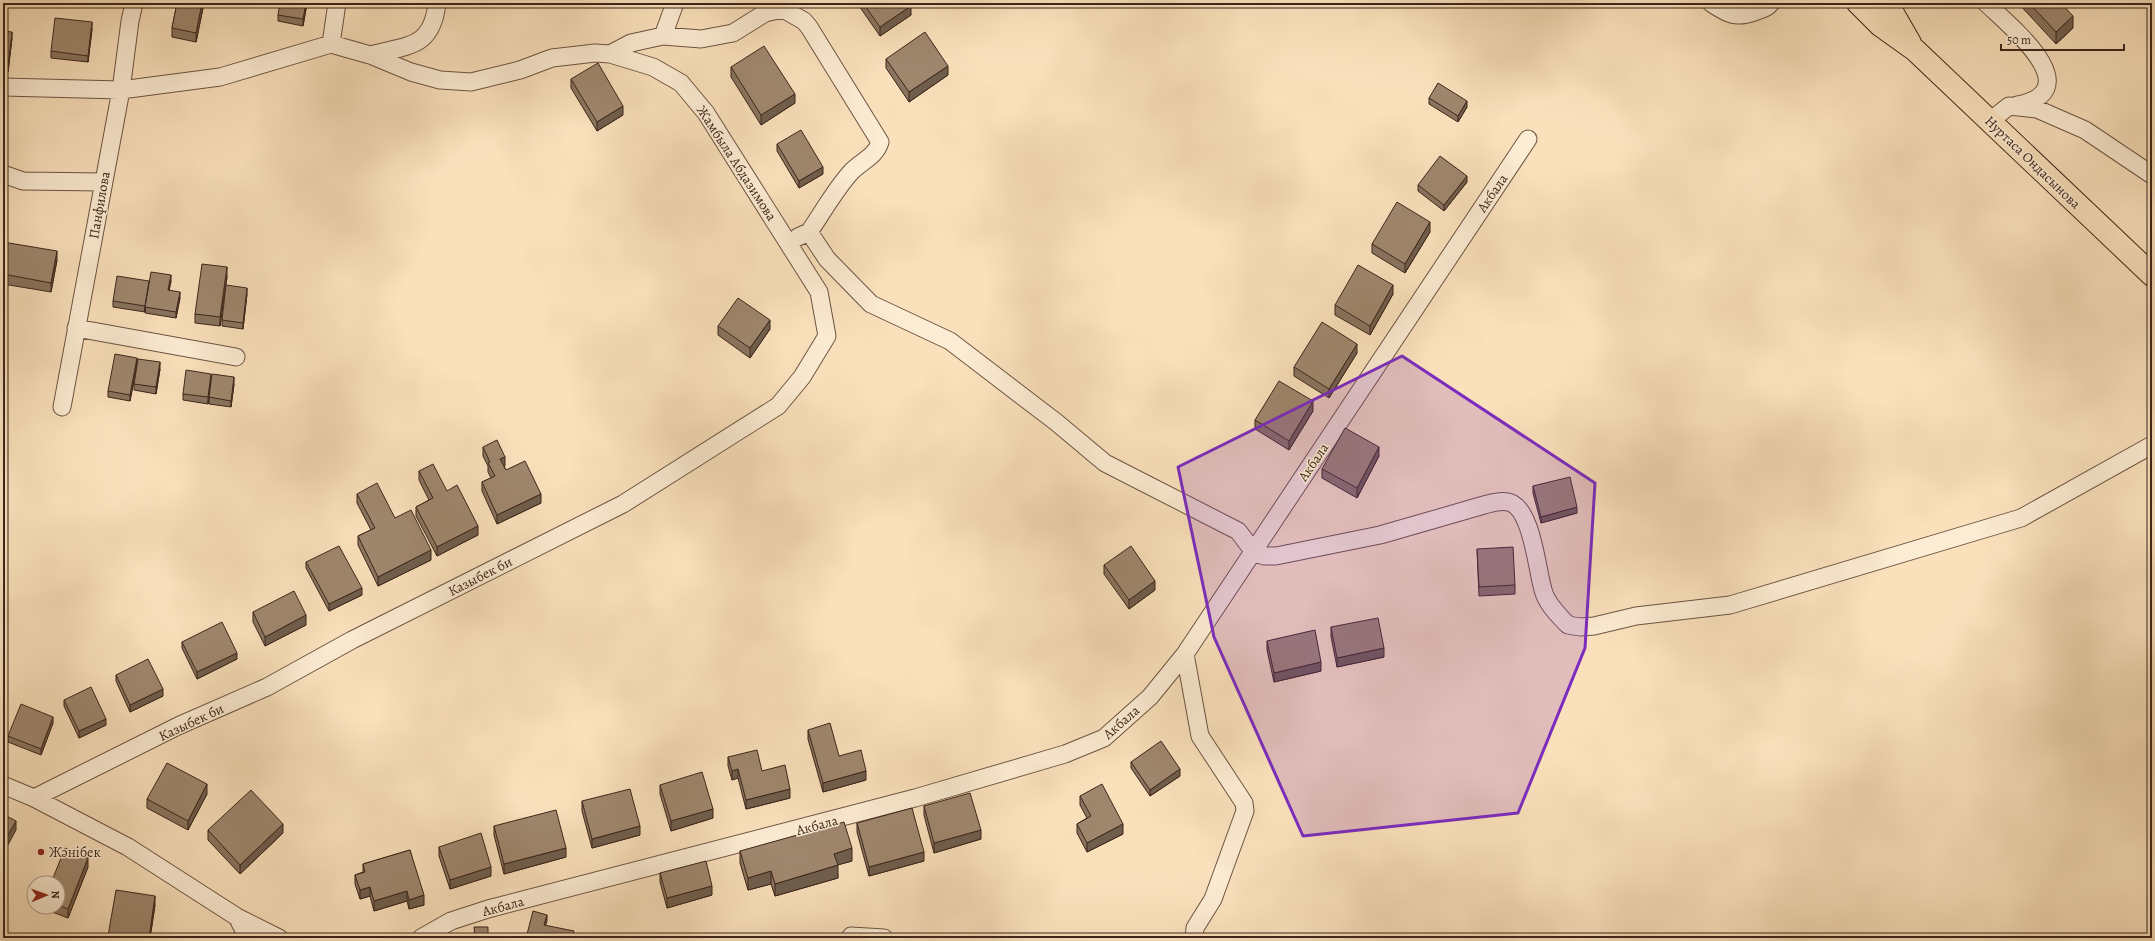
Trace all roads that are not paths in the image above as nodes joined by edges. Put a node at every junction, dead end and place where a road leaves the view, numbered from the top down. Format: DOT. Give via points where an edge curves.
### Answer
graph roads {
  1 [pos="134,3"];
  2 [pos="338,3"];
  3 [pos="436,3"];
  4 [pos="675,3"];
  5 [pos="1711,3"];
  6 [pos="1771,3"];
  7 [pos="1858,3"];
  8 [pos="1887,3"];
  9 [pos="1986,3"];
  10 [pos="663,36"];
  11 [pos="331,44"];
  12 [pos="1914,50"];
  13 [pos="610,54"];
  14 [pos="370,55"];
  15 [pos="3,87"];
  16 [pos="121,90"];
  17 [pos="2009,106"];
  18 [pos="1990,121"];
  19 [pos="1528,139"];
  20 [pos="3,174"];
  21 [pos="2152,175"];
  22 [pos="103,182"];
  23 [pos="809,232"];
  24 [pos="788,242"];
  25 [pos="806,270"];
  26 [pos="2152,275"];
  27 [pos="76,328"];
  28 [pos="236,357"];
  29 [pos="62,407"];
  30 [pos="2152,445"];
  31 [pos="1254,552"];
  32 [pos="1186,654"];
  33 [pos="3,785"];
  34 [pos="34,798"];
  35 [pos="237,917"];
  36 [pos="851,936"];
  37 [pos="248,938"];
  38 [pos="279,938"];
  39 [pos="421,938"];
  40 [pos="884,938"];
  41 [pos="1194,938"];
  1 -- 16 [label="street, Панфилова"];
  2 -- 11 [label="street"];
  3 -- 14 [label="street" via="436,12 427,35 419,42"];
  4 -- 10 [label="street"];
  5 -- 6 [label="street" via="1728,14 1738,16 1767,7"];
  7 -- 12 [label="main road, Нуртаса Ондасынова" via="1880,26"];
  8 -- 12 [label="main road, Нуртаса Ондасынова"];
  9 -- 17 [label="street" via="2031,46 2044,65 2047,75 2043,93 2038,98 2029,103"];
  10 -- 13 [label="street" via="631,43"];
  10 -- 23 [label="street" via="701,40 732,33 765,13 783,9 804,21 809,27 880,142 873,154 862,160 848,175"];
  11 -- 14 [label="street"];
  11 -- 16 [label="street" via="220,77"];
  12 -- 18 [label="main road, Нуртаса Ондасынова"];
  13 -- 14 [label="street" via="595,53 552,58 520,70 471,82 440,80 411,72"];
  13 -- 24 [label="street, Жамбыла Абдазимова" via="653,67 680,83 706,112"];
  15 -- 16 [label="street"];
  16 -- 22 [label="street, Панфилова"];
  17 -- 18 [label="street"];
  17 -- 21 [label="street" via="2037,110 2085,130"];
  18 -- 26 [label="main road, Нуртаса Ондасынова"];
  19 -- 31 [label="street, Акбала"];
  20 -- 22 [label="street" via="23,181"];
  22 -- 27 [label="street, Панфилова"];
  23 -- 24 [label="street"];
  23 -- 31 [label="street" via="827,259 871,304 950,341 1105,463 1238,531"];
  24 -- 25 [label="street, Жамбыла Абдазимова"];
  25 -- 34 [label="street, Казыбек би" via="819,292 827,336 802,377 778,406 623,504 352,640 267,687 178,726"];
  27 -- 28 [label="street"];
  27 -- 29 [label="street, Панфилова"];
  30 -- 31 [label="street" via="2021,518 1730,605 1636,616 1594,626 1568,625 1552,606 1544,594 1534,544 1522,515 1509,502 1484,505 1380,535 1276,556 1264,556"];
  31 -- 32 [label="street, Акбала"];
  32 -- 39 [label="street, Акбала" via="1150,697 1104,738 1065,754 915,798 488,910 452,921"];
  32 -- 41 [label="street" via="1200,736 1244,803 1245,811 1213,899 1195,928"];
  33 -- 34 [label="street"];
  34 -- 35 [label="street" via="128,846"];
  35 -- 37 [label="street"];
  35 -- 38 [label="street"];
  36 -- 40 [label="street"];
}
